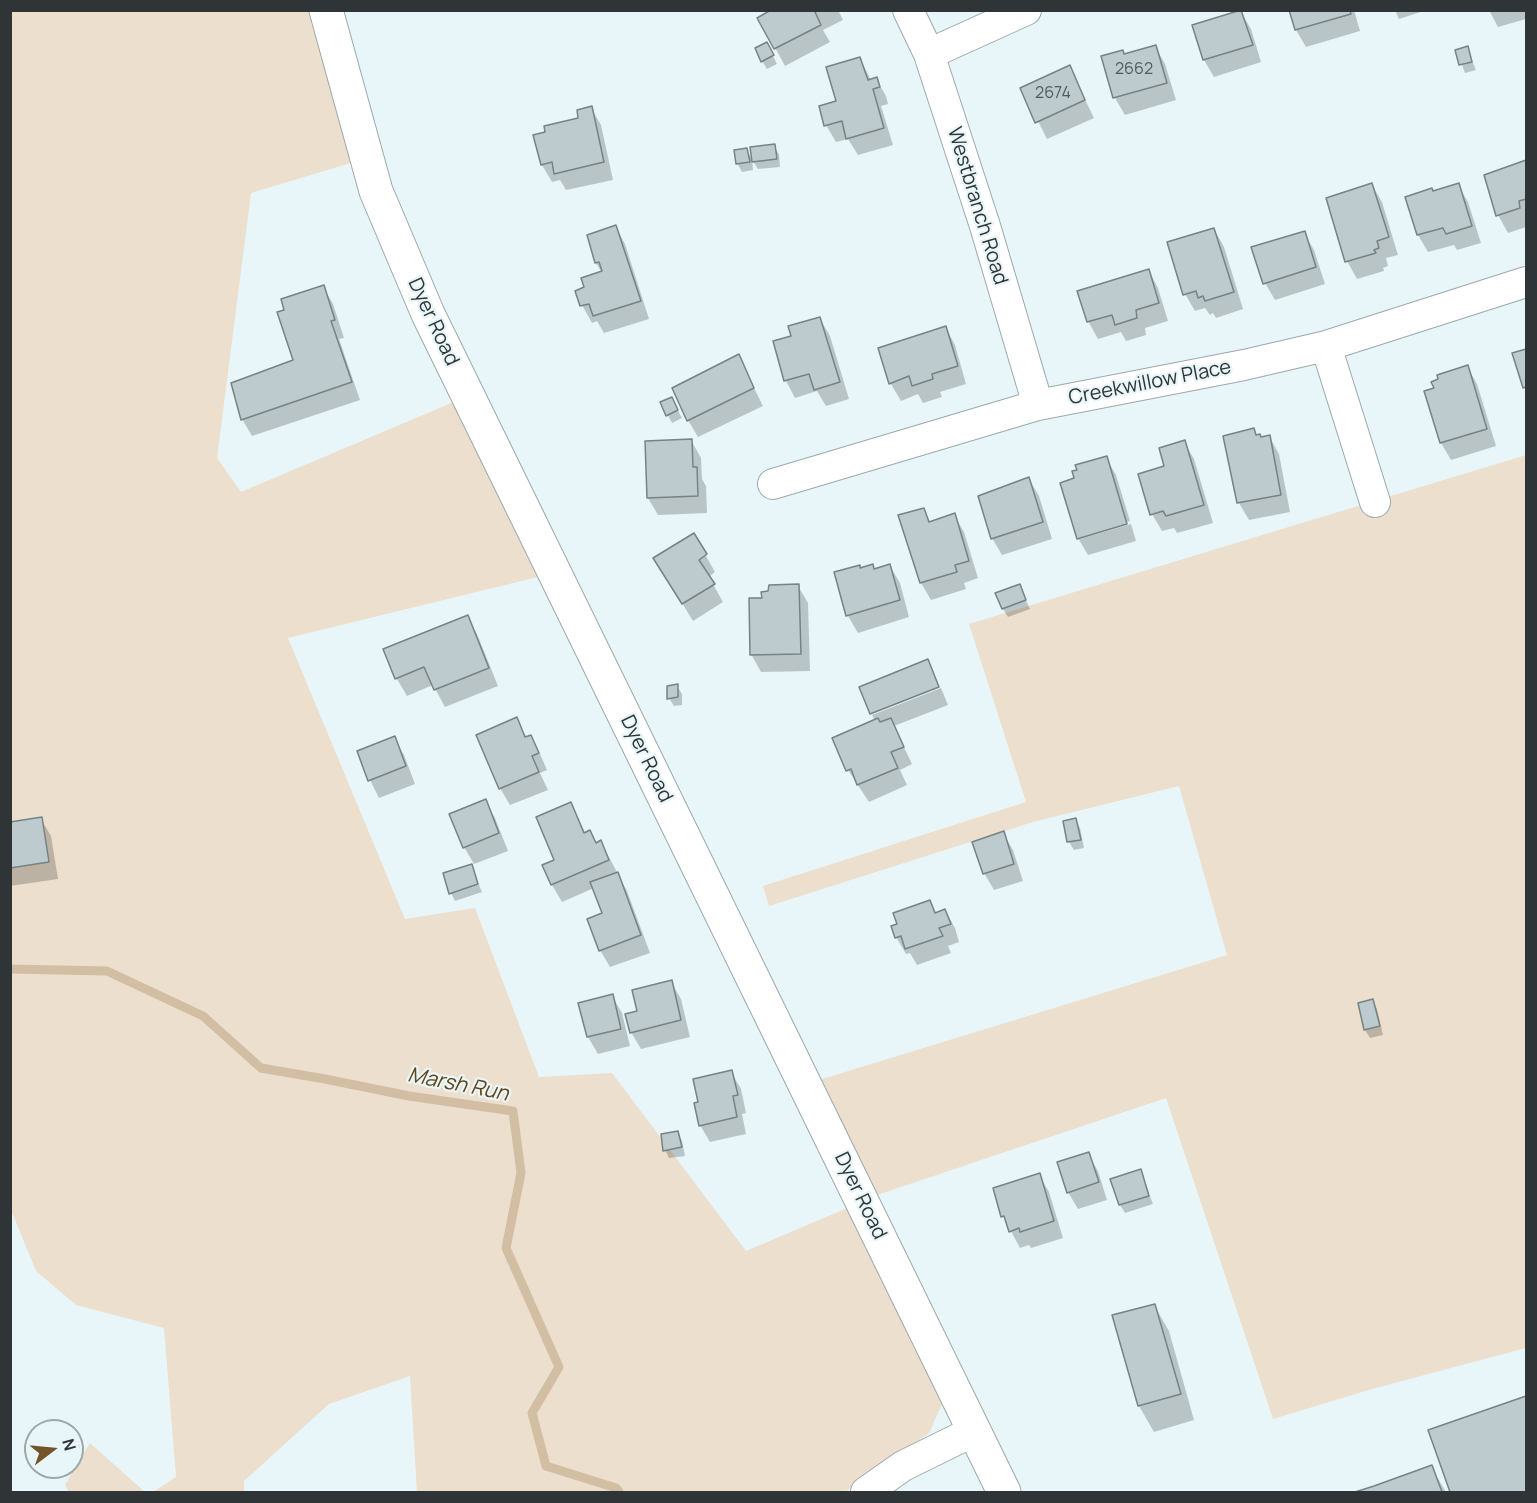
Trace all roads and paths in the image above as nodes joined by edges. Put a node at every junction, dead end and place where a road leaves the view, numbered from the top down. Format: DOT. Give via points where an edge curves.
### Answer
graph roads {
  1 [pos="326,10"];
  2 [pos="908,10"];
  3 [pos="1026,10"];
  4 [pos="929,54"];
  5 [pos="1527,282"];
  6 [pos="1326,346"];
  7 [pos="1038,405"];
  8 [pos="773,484"];
  9 [pos="1375,502"];
  10 [pos="974,1431"];
  11 [pos="866,1492"];
  12 [pos="1004,1492"];
  1 -- 10 [label="street, Dyer Road" via="376,190 428,314"];
  2 -- 4 [label="street, Westbranch Road"];
  3 -- 4 [label="street"];
  4 -- 7 [label="street, Westbranch Road"];
  5 -- 6 [label="street, Creekwillow Place"];
  6 -- 7 [label="street, Creekwillow Place"];
  6 -- 9 [label="street"];
  7 -- 8 [label="street, Creekwillow Place"];
  10 -- 11 [label="street" via="903,1466"];
  10 -- 12 [label="street, Dyer Road"];
}
